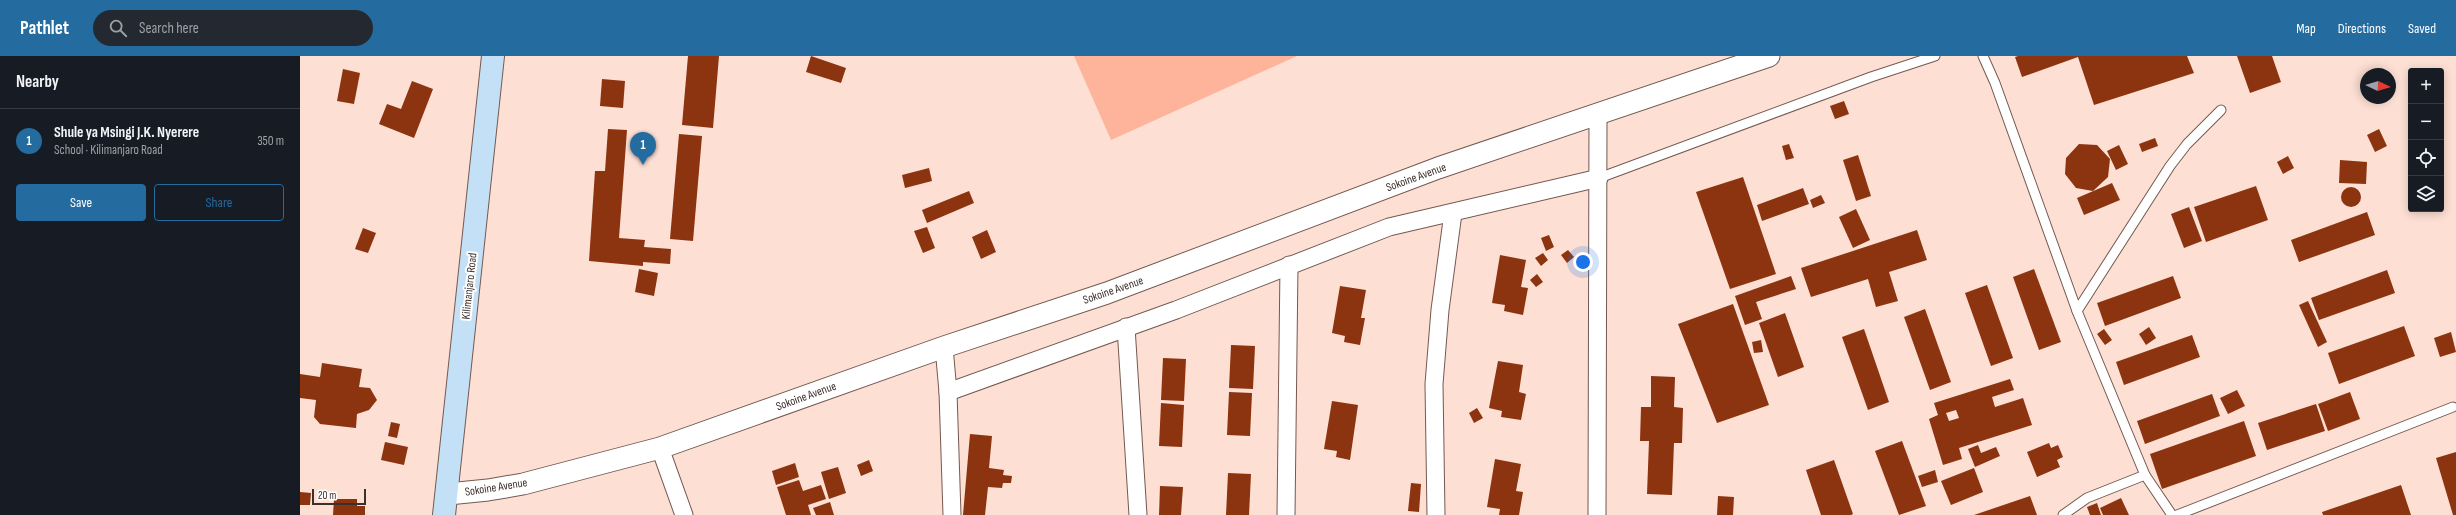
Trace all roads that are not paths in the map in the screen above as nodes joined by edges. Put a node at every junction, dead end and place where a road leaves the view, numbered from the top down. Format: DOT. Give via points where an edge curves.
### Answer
graph roads {
  1 [pos="493,56"];
  2 [pos="1769,56"];
  3 [pos="1935,56"];
  4 [pos="1983,56"];
  5 [pos="2221,110"];
  6 [pos="1598,115"];
  7 [pos="1599,178"];
  8 [pos="1453,213"];
  9 [pos="1289,265"];
  10 [pos="2077,311"];
  11 [pos="1126,327"];
  12 [pos="944,347"];
  13 [pos="948,392"];
  14 [pos="2453,407"];
  15 [pos="660,448"];
  16 [pos="2145,475"];
  17 [pos="448,494"];
  18 [pos="444,515"];
  19 [pos="684,515"];
  20 [pos="952,515"];
  21 [pos="1138,515"];
  22 [pos="1286,515"];
  23 [pos="1436,515"];
  24 [pos="1597,515"];
  25 [pos="2063,515"];
  26 [pos="2172,515"];
  27 [pos="2177,515"];
  1 -- 17 [label="main road, Kilimanjaro Road"];
  2 -- 6 [label="street, Sokoine Avenue"];
  3 -- 7 [label="lane" via="1871,77"];
  4 -- 10 [label="lane"];
  5 -- 10 [label="lane" via="2187,144 2170,166"];
  6 -- 7 [label="street"];
  6 -- 12 [label="street, Sokoine Avenue" via="1438,168 1107,293"];
  7 -- 8 [label="street"];
  7 -- 24 [label="street"];
  8 -- 9 [label="street" via="1389,227"];
  8 -- 23 [label="street" via="1440,310 1434,384"];
  9 -- 11 [label="street"];
  9 -- 22 [label="street"];
  10 -- 16 [label="lane"];
  11 -- 13 [label="street"];
  11 -- 21 [label="street"];
  12 -- 13 [label="street"];
  12 -- 15 [label="street, Sokoine Avenue"];
  13 -- 20 [label="street"];
  14 -- 27 [label="lane"];
  15 -- 17 [label="street, Sokoine Avenue" via="524,484"];
  15 -- 19 [label="street"];
  16 -- 25 [label="lane" via="2087,498"];
  16 -- 26 [label="lane"];
  17 -- 18 [label="main road, Kilimanjaro Road"];
}
